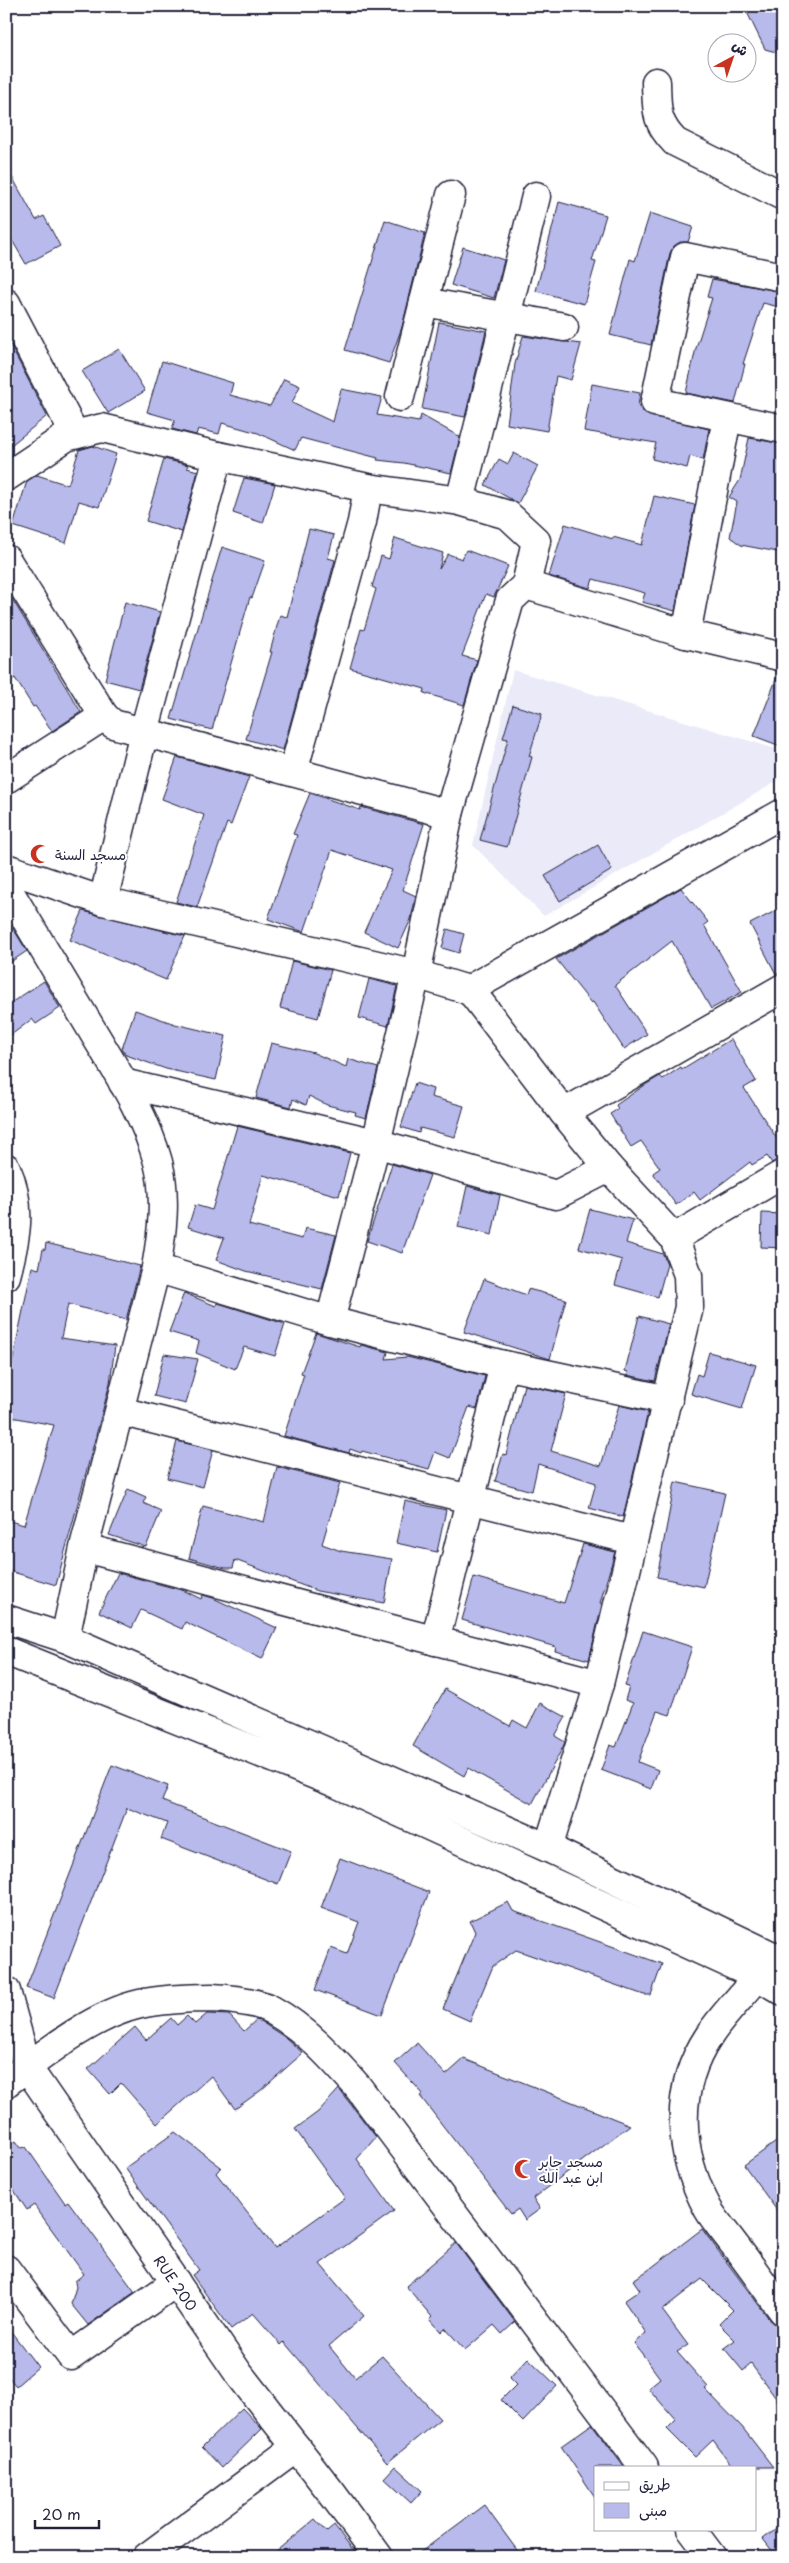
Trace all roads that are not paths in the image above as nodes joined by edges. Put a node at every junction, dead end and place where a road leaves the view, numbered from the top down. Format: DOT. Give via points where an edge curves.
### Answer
graph roads {
  1 [pos="656,82"];
  2 [pos="451,195"];
  3 [pos="536,196"];
  4 [pos="783,196"];
  5 [pos="783,277"];
  6 [pos="424,302"];
  7 [pos="9,316"];
  8 [pos="504,317"];
  9 [pos="564,327"];
  10 [pos="400,398"];
  11 [pos="727,418"];
  12 [pos="783,429"];
  13 [pos="74,434"];
  14 [pos="218,456"];
  15 [pos="6,477"];
  16 [pos="368,488"];
  17 [pos="460,501"];
  18 [pos="6,559"];
  19 [pos="526,585"];
  20 [pos="686,634"];
  21 [pos="783,657"];
  22 [pos="104,716"];
  23 [pos="144,732"];
  24 [pos="293,772"];
  25 [pos="6,779"];
  26 [pos="783,813"];
  27 [pos="449,814"];
  28 [pos="6,868"];
  29 [pos="6,886"];
  30 [pos="103,900"];
  31 [pos="416,974"];
  32 [pos="783,988"];
  33 [pos="468,990"];
  34 [pos="123,1083"];
  35 [pos="564,1113"];
  36 [pos="376,1143"];
  37 [pos="6,1168"];
  38 [pos="609,1168"];
  39 [pos="783,1174"];
  40 [pos="674,1238"];
  41 [pos="156,1268"];
  42 [pos="6,1276"];
  43 [pos="330,1322"];
  44 [pos="504,1365"];
  45 [pos="668,1400"];
  46 [pos="120,1411"];
  47 [pos="470,1500"];
  48 [pos="632,1540"];
  49 [pos="85,1548"];
  50 [pos="6,1619"];
  51 [pos="65,1638"];
  52 [pos="435,1641"];
  53 [pos="6,1651"];
  54 [pos="599,1684"];
  55 [pos="548,1848"];
  56 [pos="772,1964"];
  57 [pos="783,1991"];
  58 [pos="6,1992"];
  59 [pos="27,2067"];
  60 [pos="6,2083"];
  61 [pos="6,2269"];
  62 [pos="176,2282"];
  63 [pos="783,2310"];
  64 [pos="296,2446"];
  65 [pos="643,2466"];
  66 [pos="692,2530"];
  67 [pos="148,2557"];
  68 [pos="379,2557"];
  69 [pos="712,2557"];
  1 -- 4 [label="street" via="657,111 663,130 675,142"];
  2 -- 6 [label="street"];
  3 -- 8 [label="street"];
  5 -- 11 [label="street" via="685,257 655,402"];
  6 -- 8 [label="street"];
  6 -- 10 [label="street"];
  7 -- 13 [label="street"];
  8 -- 9 [label="street"];
  8 -- 17 [label="street"];
  11 -- 12 [label="street"];
  11 -- 20 [label="street"];
  13 -- 14 [label="street" via="102,428"];
  13 -- 15 [label="street"];
  14 -- 16 [label="street"];
  14 -- 23 [label="street"];
  16 -- 17 [label="street"];
  16 -- 24 [label="street" via="362,522"];
  17 -- 19 [label="street" via="508,515 536,541"];
  18 -- 22 [label="street"];
  19 -- 20 [label="street"];
  19 -- 27 [label="street" via="510,600"];
  20 -- 21 [label="street"];
  22 -- 23 [label="street" via="113,724"];
  22 -- 25 [label="street"];
  23 -- 24 [label="street"];
  23 -- 30 [label="street"];
  24 -- 27 [label="street"];
  26 -- 33 [label="street"];
  27 -- 31 [label="street"];
  28 -- 30 [label="street"];
  29 -- 34 [label="street"];
  30 -- 31 [label="street"];
  31 -- 33 [label="street"];
  31 -- 36 [label="street"];
  32 -- 35 [label="street"];
  33 -- 35 [label="street"];
  34 -- 36 [label="street"];
  34 -- 41 [label="street" via="149,1134 158,1164 162,1235"];
  35 -- 38 [label="street"];
  36 -- 38 [label="street" via="556,1194"];
  36 -- 43 [label="street"];
  37 -- 42 [label="street" via="14,1187 18,1214"];
  38 -- 40 [label="street"];
  39 -- 40 [label="street"];
  40 -- 45 [label="street" via="688,1275 689,1307"];
  41 -- 43 [label="street"];
  41 -- 46 [label="street"];
  43 -- 44 [label="street"];
  44 -- 45 [label="street"];
  44 -- 47 [label="street"];
  45 -- 48 [label="street"];
  46 -- 47 [label="street"];
  46 -- 49 [label="street"];
  47 -- 48 [label="street"];
  47 -- 52 [label="street"];
  48 -- 54 [label="street"];
  49 -- 51 [label="street"];
  49 -- 52 [label="street"];
  50 -- 51 [label="street"];
  51 -- 55 [label="street"];
  52 -- 54 [label="street"];
  53 -- 56 [label="street"];
  54 -- 55 [label="street"];
  55 -- 56 [label="street"];
  56 -- 57 [label="street"];
  56 -- 63 [label="street" via="710,2035 695,2060 686,2087 682,2124 688,2163 709,2210"];
  58 -- 59 [label="street, RUE 200"];
  59 -- 60 [label="street"];
  59 -- 62 [label="street, RUE 200"];
  59 -- 65 [label="street" via="96,2022 138,2005 181,1998 226,1999 270,2009 299,2027 328,2052 357,2086"];
  61 -- 62 [label="street" via="71,2356"];
  62 -- 64 [label="street, RUE 200" via="239,2374"];
  64 -- 67 [label="street"];
  64 -- 68 [label="street, RUE 200"];
  66 -- 69 [label="street"];
}
